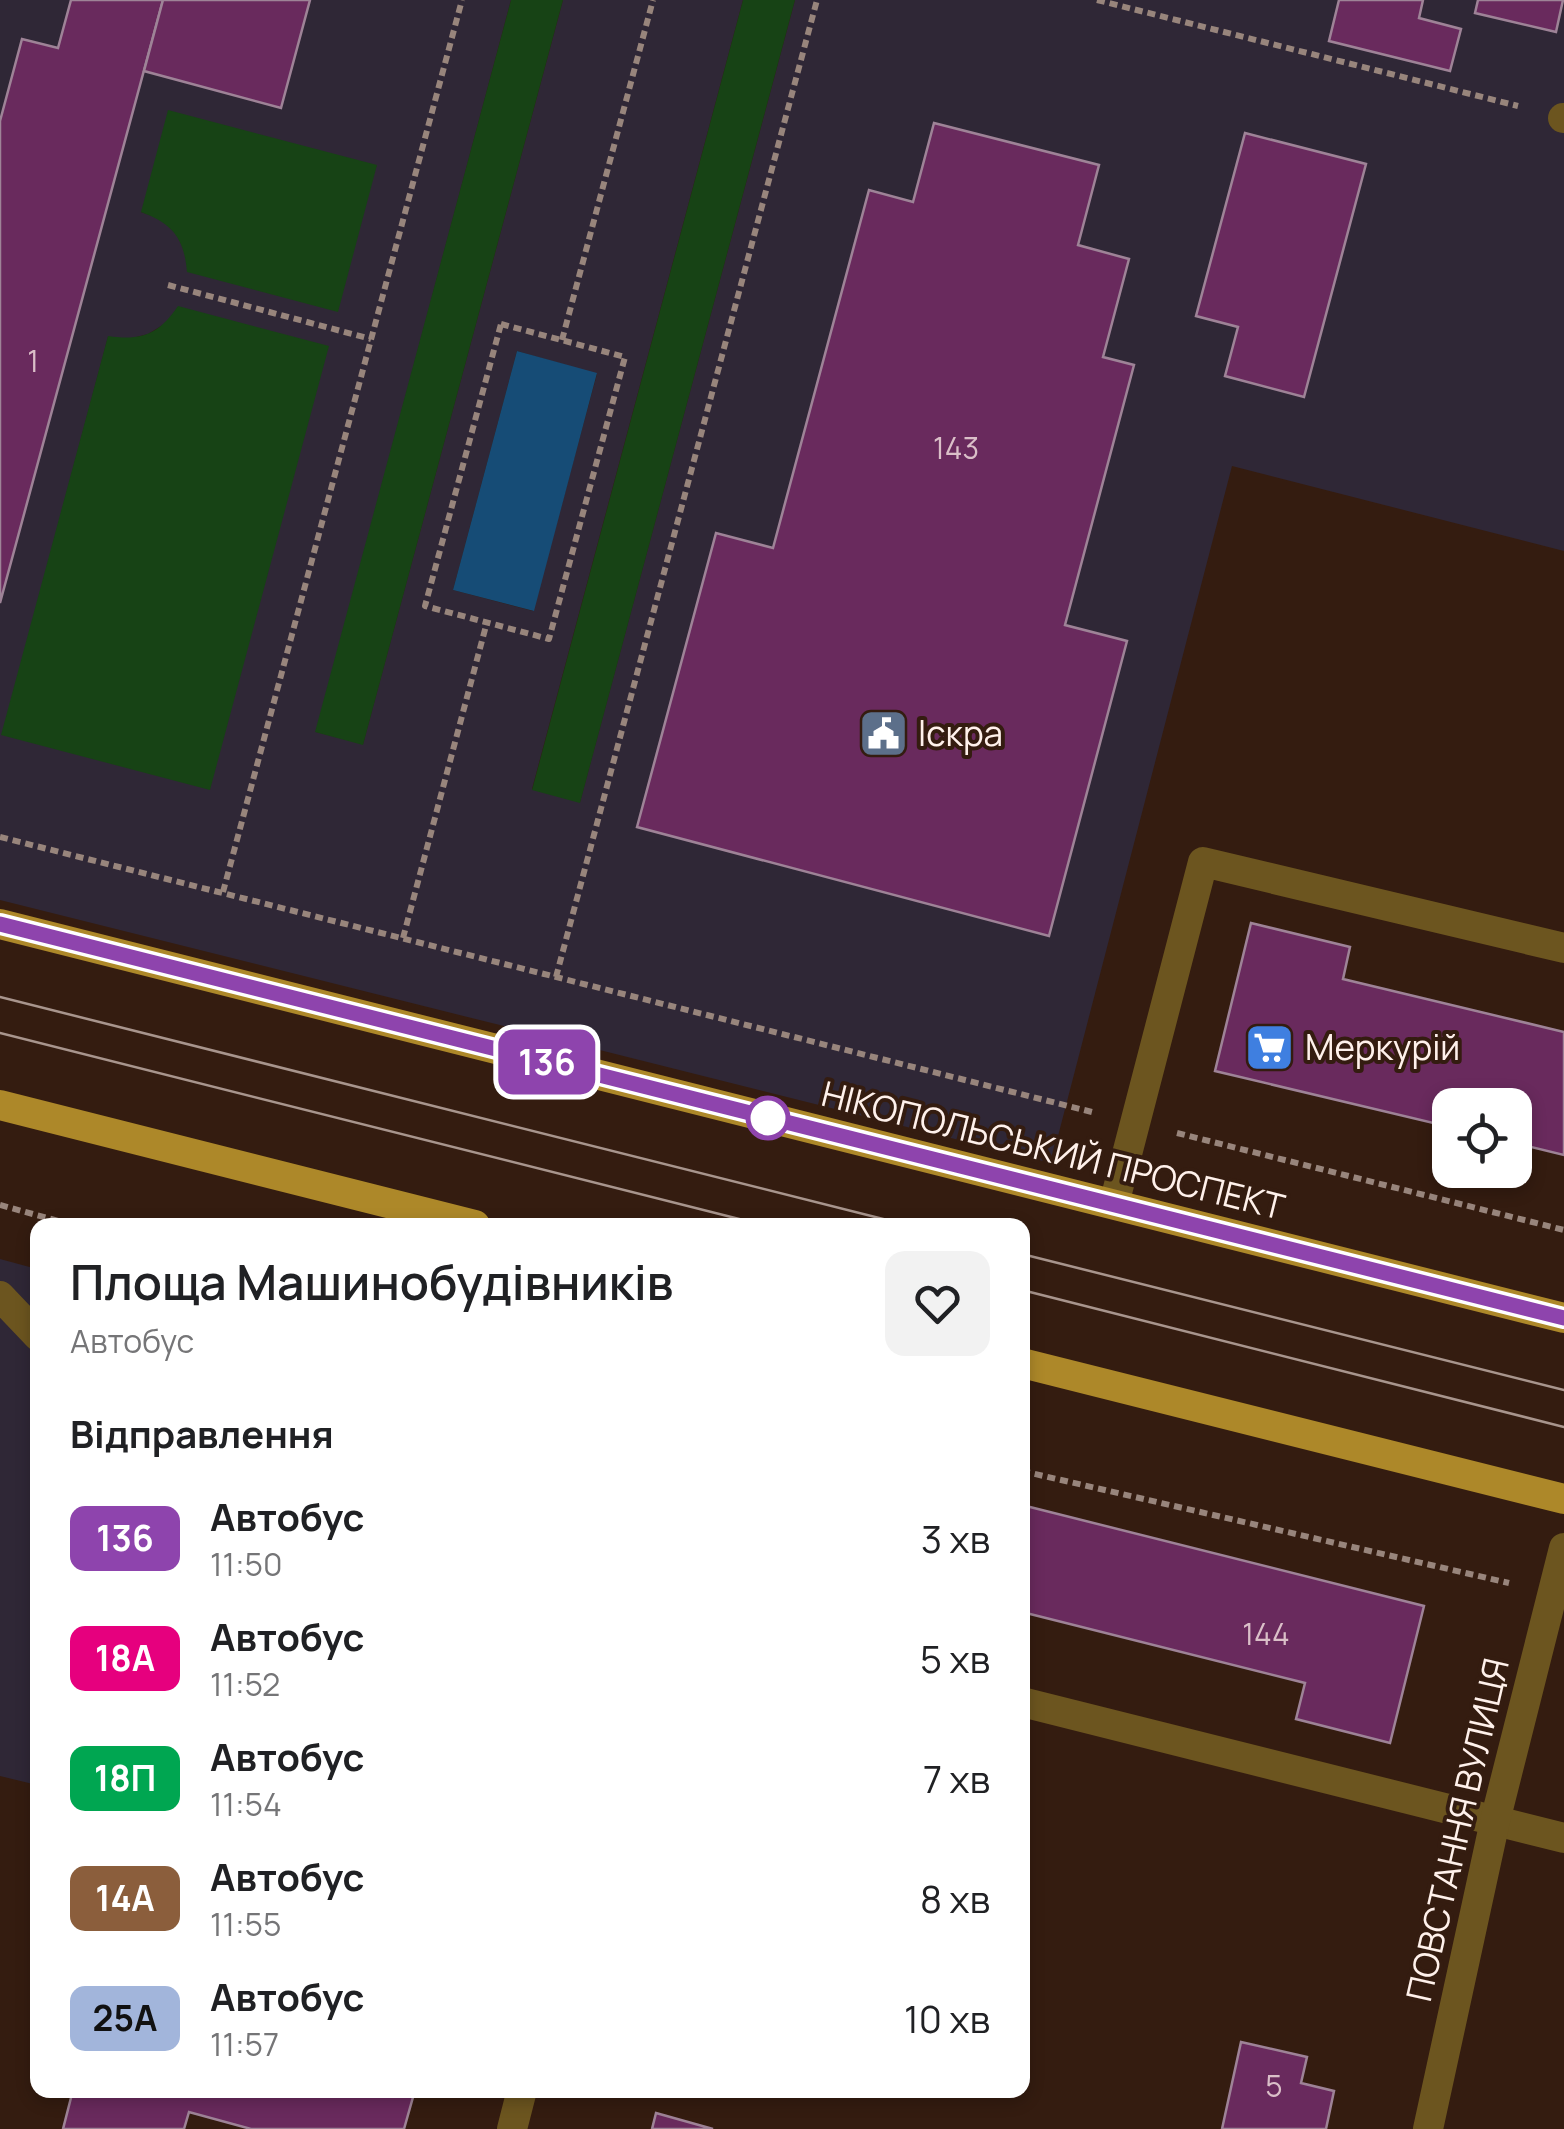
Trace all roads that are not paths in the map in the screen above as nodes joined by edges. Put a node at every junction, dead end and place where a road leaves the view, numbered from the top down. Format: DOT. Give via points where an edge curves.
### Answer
graph roads {
  1 [pos="0,924"];
  2 [pos="1564,948"];
  3 [pos="0,1105"];
  4 [pos="1114,1204"];
  5 [pos="447,1218"];
  6 [pos="0,1296"];
  7 [pos="1564,1318"];
  8 [pos="30,1328"];
  9 [pos="1030,1365"];
  10 [pos="1564,1499"];
  11 [pos="1564,1548"];
  12 [pos="1030,1704"];
  13 [pos="1495,1821"];
  14 [pos="1564,1838"];
  15 [pos="520,2098"];
  16 [pos="512,2129"];
  17 [pos="1428,2129"];
  1 -- 4 [label="main road, НІКОПОЛЬСЬКИЙ ПРОСПЕКТ"];
  2 -- 4 [label="street" via="1203,862"];
  3 -- 5 [label="main road"];
  4 -- 7 [label="main road, НІКОПОЛЬСЬКИЙ ПРОСПЕКТ"];
  6 -- 8 [label="street"];
  9 -- 10 [label="main road"];
  11 -- 13 [label="street, ПОВСТАННЯ ВУЛИЦЯ"];
  12 -- 13 [label="street"];
  13 -- 14 [label="street"];
  13 -- 17 [label="street, ПОВСТАННЯ ВУЛИЦЯ"];
  15 -- 16 [label="street"];
}
